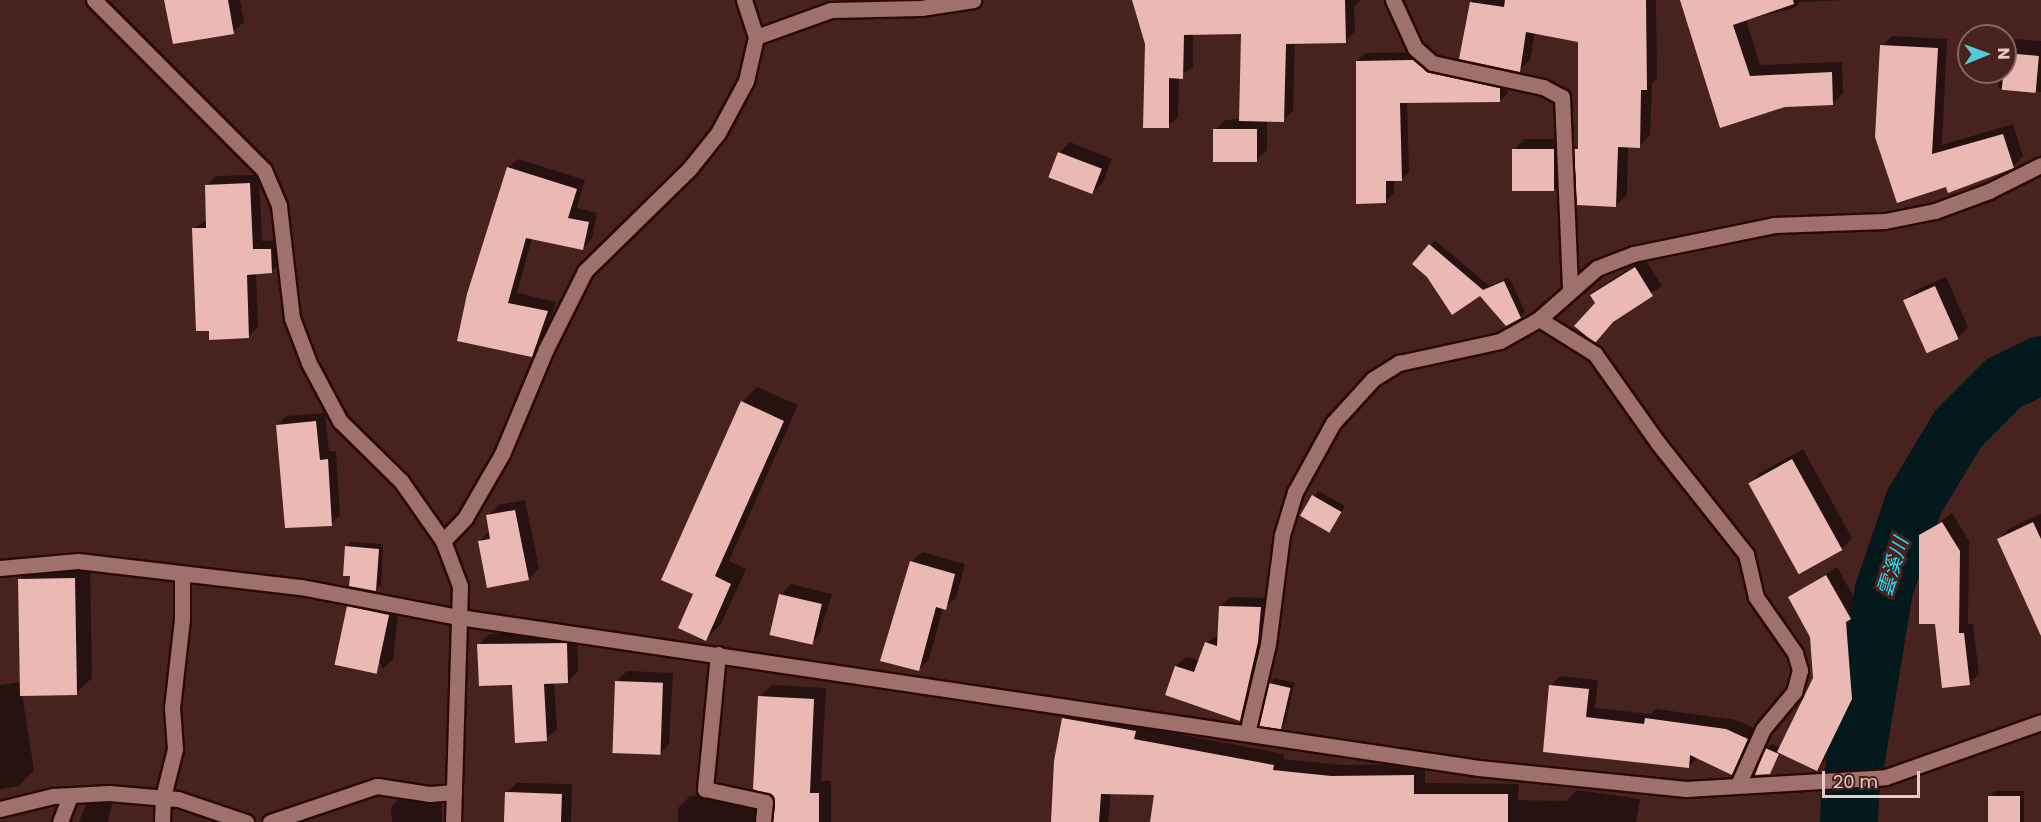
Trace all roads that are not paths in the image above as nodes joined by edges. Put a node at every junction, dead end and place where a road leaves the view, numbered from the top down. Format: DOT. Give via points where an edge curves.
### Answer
graph roads {
  1 [pos="94,0"];
  2 [pos="744,0"];
  3 [pos="973,0"];
  4 [pos="1393,0"];
  5 [pos="756,37"];
  6 [pos="2041,165"];
  7 [pos="1570,290"];
  8 [pos="1539,319"];
  9 [pos="443,541"];
  10 [pos="0,568"];
  11 [pos="182,575"];
  12 [pos="459,617"];
  13 [pos="718,654"];
  14 [pos="2041,722"];
  15 [pos="1248,733"];
  16 [pos="1738,785"];
  17 [pos="454,792"];
  18 [pos="69,796"];
  19 [pos="163,797"];
  20 [pos="0,809"];
  21 [pos="288,819"];
  22 [pos="237,820"];
  23 [pos="60,822"];
  24 [pos="162,822"];
  25 [pos="270,822"];
  26 [pos="453,822"];
  27 [pos="764,822"];
  1 -- 9 [label="street" via="264,170 279,206 292,318 309,363 340,421 401,481"];
  2 -- 5 [label="street"];
  3 -- 5 [label="street" via="921,8 831,10"];
  4 -- 7 [label="street" via="1415,48 1432,63 1543,87 1562,97"];
  5 -- 9 [label="street" via="746,81 718,133 690,168 585,271 546,349 502,454 465,518"];
  6 -- 7 [label="street" via="1989,191 1925,213 1885,221 1774,225 1633,254 1597,268"];
  7 -- 8 [label="street"];
  8 -- 15 [label="street" via="1500,341 1400,363 1373,379 1333,423 1295,492 1282,535 1268,644"];
  8 -- 16 [label="street" via="1595,354 1664,451 1746,554 1756,597 1795,653 1800,670 1794,692 1763,729"];
  9 -- 12 [label="street" via="460,586"];
  10 -- 11 [label="street" via="78,561"];
  11 -- 12 [label="street" via="301,587"];
  11 -- 19 [label="street" via="182,619 172,708 175,749"];
  12 -- 13 [label="street"];
  12 -- 17 [label="street"];
  13 -- 15 [label="street"];
  13 -- 27 [label="street" via="705,789 765,802"];
  14 -- 16 [label="street" via="1886,777"];
  15 -- 16 [label="street" via="1479,768 1644,786 1686,789"];
  17 -- 21 [label="street" via="430,794 377,786"];
  17 -- 26 [label="street"];
  18 -- 19 [label="street" via="109,793"];
  18 -- 20 [label="street"];
  18 -- 23 [label="street"];
  19 -- 22 [label="street"];
  19 -- 24 [label="street"];
  21 -- 25 [label="street"];
}
